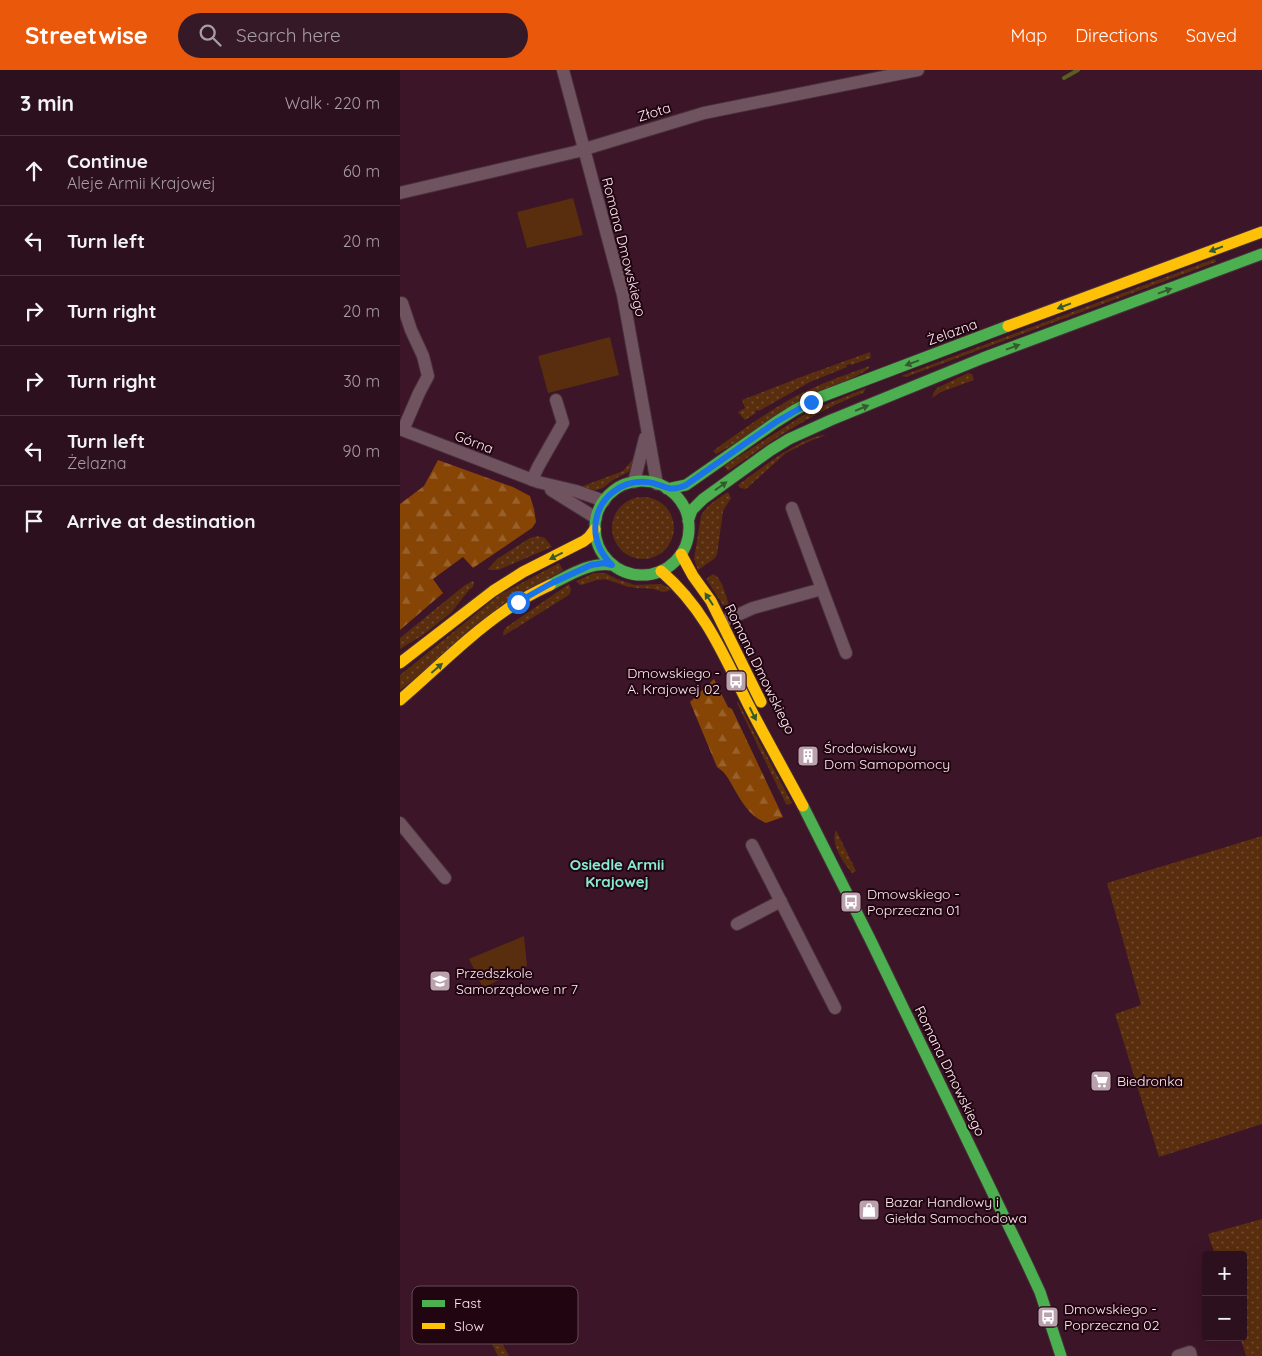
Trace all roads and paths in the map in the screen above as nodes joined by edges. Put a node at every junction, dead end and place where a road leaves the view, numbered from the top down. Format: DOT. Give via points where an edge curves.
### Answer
graph roads {
  1 [pos="562,70"];
  2 [pos="918,70"];
  3 [pos="584,148"];
  4 [pos="400,193"];
  5 [pos="1262,232"];
  6 [pos="1262,254"];
  7 [pos="402,303"];
  8 [pos="556,400"];
  9 [pos="401,430"];
  10 [pos="646,433"];
  11 [pos="535,481"];
  12 [pos="634,482"];
  13 [pos="662,486"];
  14 [pos="604,501"];
  15 [pos="792,508"];
  16 [pos="688,521"];
  17 [pos="596,523"];
  18 [pos="681,554"];
  19 [pos="612,565"];
  20 [pos="661,571"];
  21 [pos="822,589"];
  22 [pos="722,622"];
  23 [pos="709,629"];
  24 [pos="846,653"];
  25 [pos="400,663"];
  26 [pos="400,700"];
  27 [pos="766,712"];
  28 [pos="773,727"];
  29 [pos="801,803"];
  30 [pos="400,823"];
  31 [pos="752,845"];
  32 [pos="445,878"];
  33 [pos="781,902"];
  34 [pos="737,924"];
  35 [pos="835,1008"];
  36 [pos="1061,1356"];
  37 [pos="1178,1356"];
  38 [pos="1192,1356"];
  1 -- 3 [label="street, Romana Dmowskiego"];
  2 -- 3 [label="street, Złota" via="704,113"];
  3 -- 4 [label="street, Złota"];
  3 -- 10 [label="street, Romana Dmowskiego" via="623,295"];
  5 -- 13 [label="street, Żelazna, one-way" via="818,398 776,422 686,485"];
  16 -- 6 [label="street, one-way" via="692,510 703,499 789,439 983,358"];
  7 -- 9 [label="street" via="428,376"];
  8 -- 11 [label="street" via="563,423 538,467"];
  9 -- 11 [label="street, Górna"];
  10 -- 12 [label="street, Romana Dmowskiego"];
  10 -- 13 [label="street, Romana Dmowskiego"];
  11 -- 14 [label="street, Górna"];
  11 -- 17 [label="street, Górna"];
  12 -- 13 [label="street"];
  12 -- 14 [label="street" via="620,487"];
  13 -- 16 [label="street" via="677,497"];
  14 -- 17 [label="street"];
  15 -- 21 [label="street"];
  16 -- 18 [label="street" via="687,541"];
  17 -- 19 [label="street" via="596,539"];
  17 -- 25 [label="street, one-way" via="584,541 493,591"];
  18 -- 20 [label="street"];
  22 -- 18 [label="street, Romana Dmowskiego, one-way"];
  19 -- 20 [label="street" via="636,575"];
  26 -- 19 [label="street, one-way" via="518,602 591,565"];
  20 -- 23 [label="street, Romana Dmowskiego" via="679,587"];
  21 -- 22 [label="street" via="753,608"];
  21 -- 24 [label="street"];
  22 -- 23 [label="street"];
  22 -- 27 [label="street, Romana Dmowskiego"];
  23 -- 29 [label="street, Romana Dmowskiego, one-way"];
  28 -- 29 [label="street, Romana Dmowskiego"];
  29 -- 36 [label="street, Romana Dmowskiego" via="1027,1264"];
  30 -- 32 [label="street"];
  31 -- 33 [label="street"];
  33 -- 34 [label="street"];
  33 -- 35 [label="street"];
  37 -- 38 [label="street" via="1190,1352"];
}
